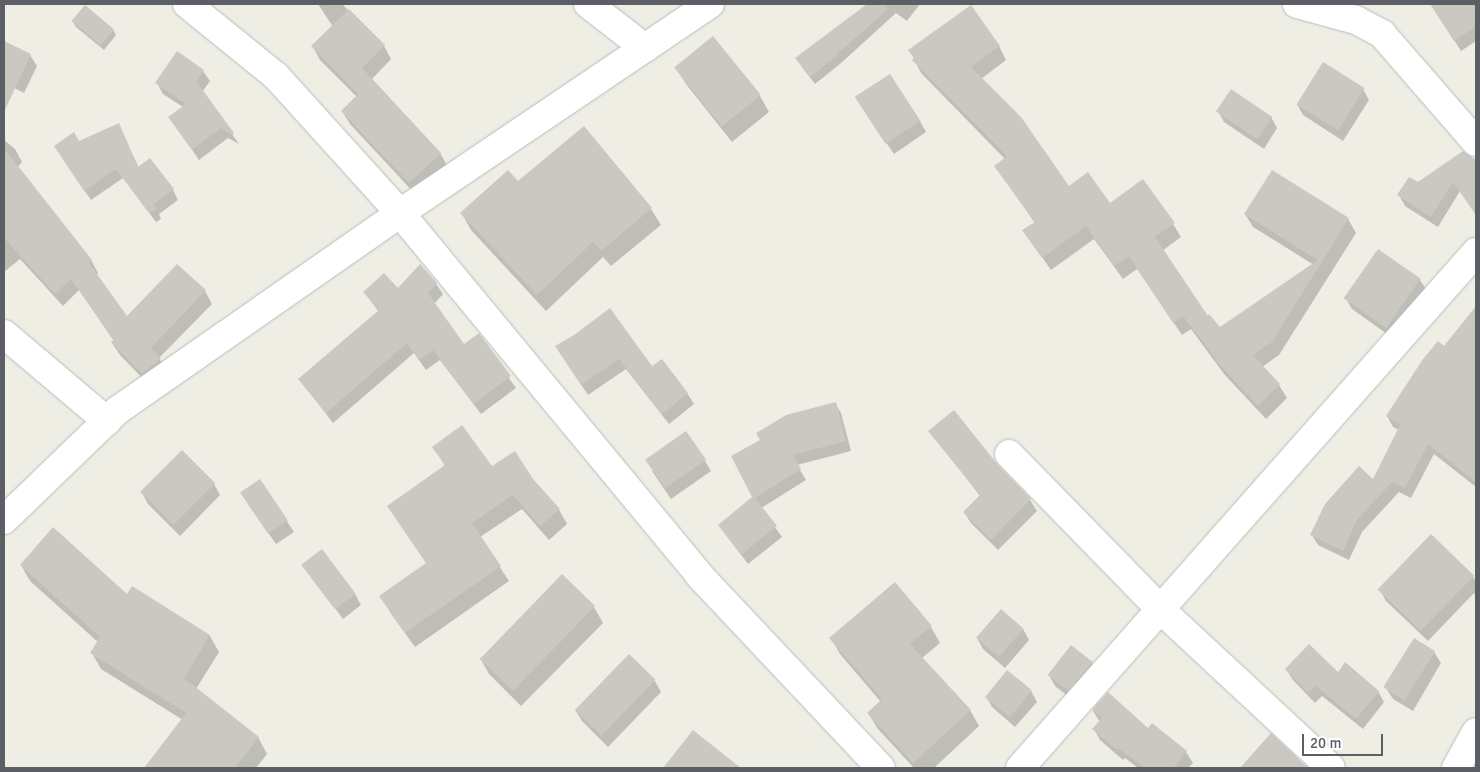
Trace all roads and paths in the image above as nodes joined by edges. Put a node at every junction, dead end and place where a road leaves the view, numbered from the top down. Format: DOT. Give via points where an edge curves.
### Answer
graph roads {
  1 [pos="187,4"];
  2 [pos="588,4"];
  3 [pos="710,4"];
  4 [pos="1297,4"];
  5 [pos="1363,12"];
  6 [pos="645,48"];
  7 [pos="1476,142"];
  8 [pos="400,213"];
  9 [pos="1476,252"];
  10 [pos="4,334"];
  11 [pos="107,421"];
  12 [pos="1009,454"];
  13 [pos="4,520"];
  14 [pos="1160,609"];
  15 [pos="1476,732"];
  16 [pos="881,768"];
  17 [pos="1020,768"];
  18 [pos="1331,768"];
  19 [pos="1456,768"];
  1 -- 8 [label="street" via="276,76"];
  2 -- 6 [label="street"];
  3 -- 6 [label="street"];
  4 -- 5 [label="street"];
  5 -- 7 [label="street"];
  6 -- 8 [label="street"];
  8 -- 11 [label="street" via="118,410"];
  8 -- 16 [label="street" via="699,575"];
  9 -- 14 [label="street"];
  10 -- 11 [label="street"];
  11 -- 13 [label="street"];
  12 -- 14 [label="street"];
  14 -- 17 [label="street"];
  14 -- 18 [label="street"];
  15 -- 19 [label="street"];
}
